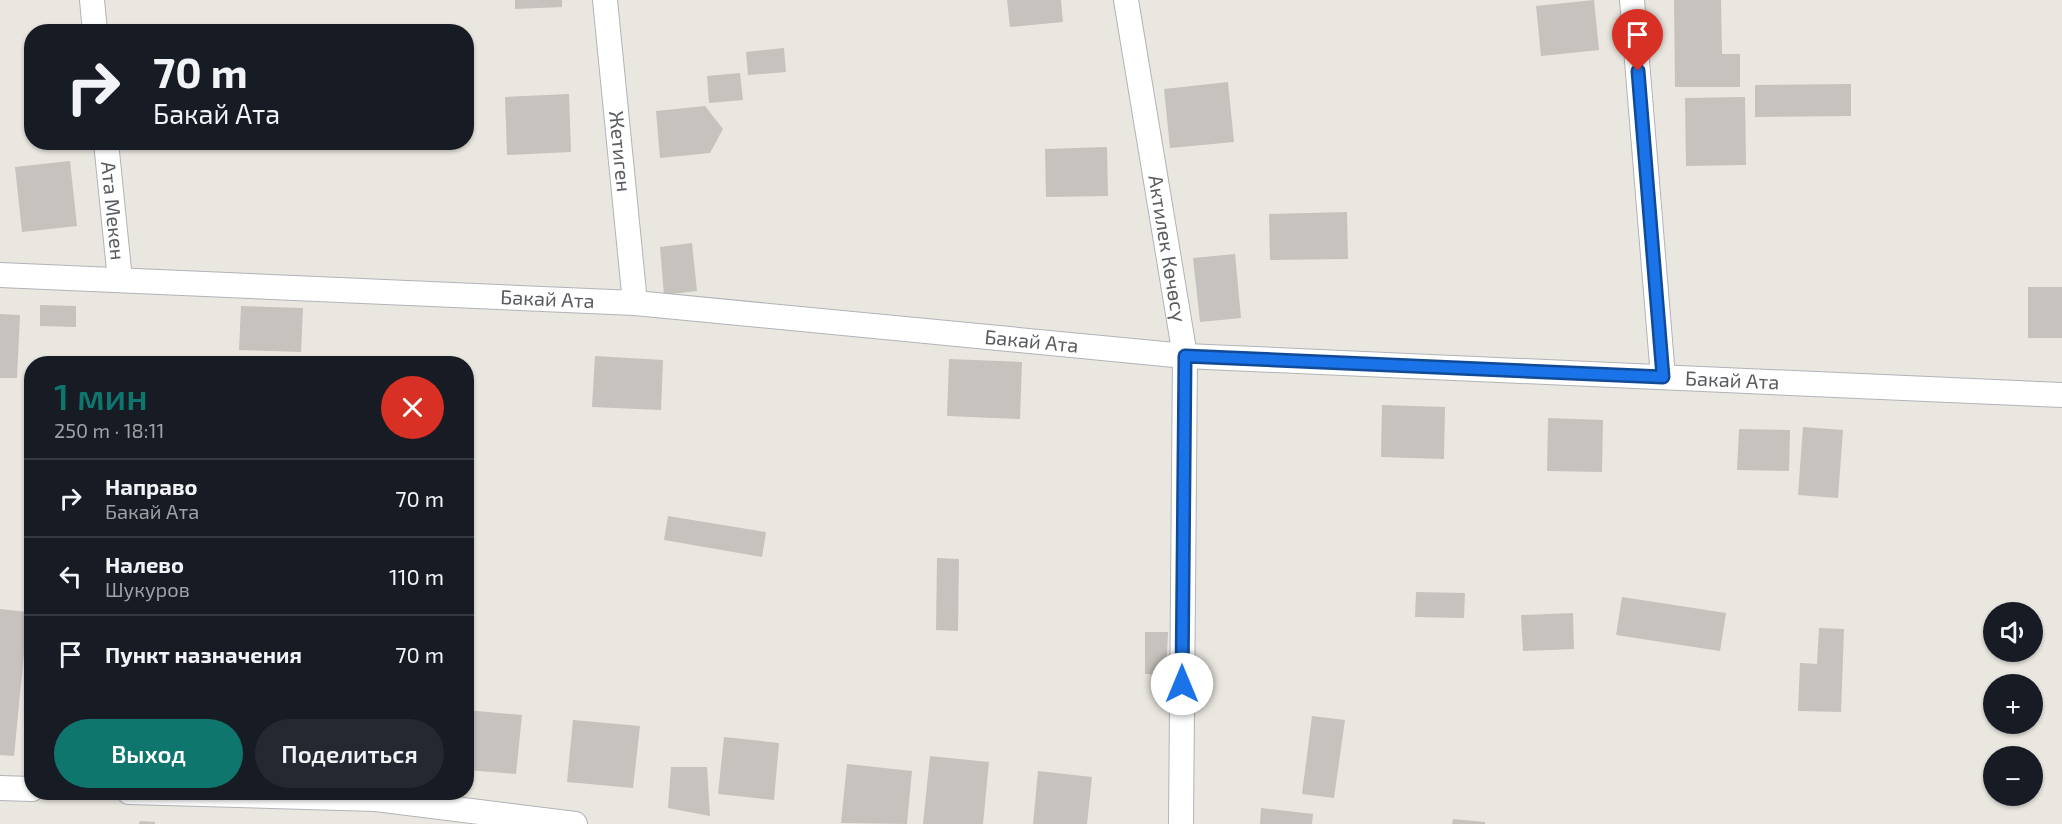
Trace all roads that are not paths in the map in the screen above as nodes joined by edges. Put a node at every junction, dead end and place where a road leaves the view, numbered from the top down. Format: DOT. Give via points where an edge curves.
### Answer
graph roads {
  1 [pos="92,0"];
  2 [pos="605,0"];
  3 [pos="1126,0"];
  4 [pos="1632,0"];
  5 [pos="94,24"];
  6 [pos="107,150"];
  7 [pos="0,275"];
  8 [pos="120,280"];
  9 [pos="635,303"];
  10 [pos="1185,356"];
  11 [pos="1663,377"];
  12 [pos="2062,395"];
  13 [pos="0,788"];
  14 [pos="24,789"];
  15 [pos="384,800"];
  16 [pos="575,824"];
  17 [pos="1181,824"];
  1 -- 5 [label="street"];
  2 -- 9 [label="street, Жетиген"];
  3 -- 10 [label="street, Актилек Көчөсү"];
  4 -- 11 [label="street"];
  6 -- 8 [label="street, Ата Мекен"];
  7 -- 8 [label="street, Бакай Ата"];
  8 -- 9 [label="street, Бакай Ата"];
  9 -- 10 [label="street, Бакай Ата"];
  10 -- 11 [label="street, Бакай Ата"];
  10 -- 17 [label="street, Актилек Көчөсү"];
  11 -- 12 [label="street, Бакай Ата"];
  13 -- 14 [label="street"];
  15 -- 16 [label="street"];
}
